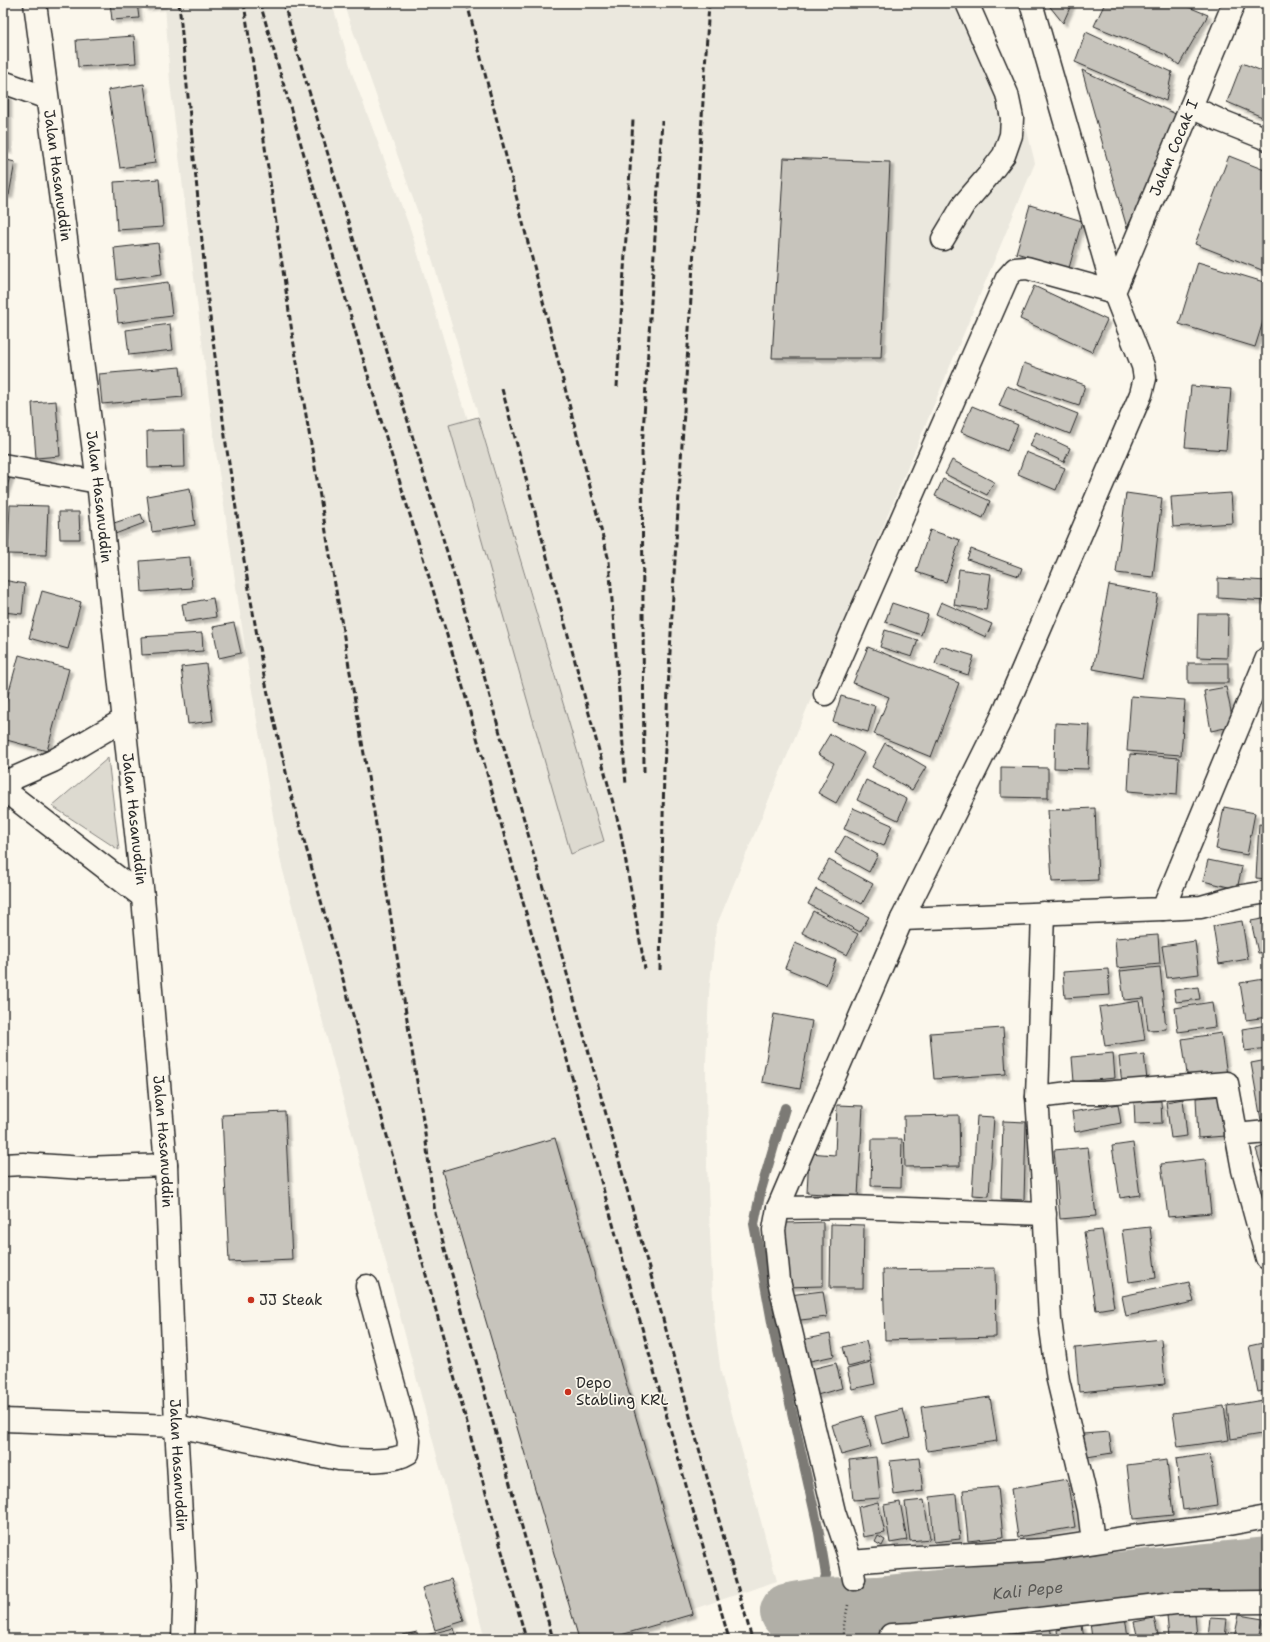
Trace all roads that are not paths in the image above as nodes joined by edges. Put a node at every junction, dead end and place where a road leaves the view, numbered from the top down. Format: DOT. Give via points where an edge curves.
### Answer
graph roads {
  1 [pos="35,3"];
  2 [pos="967,3"];
  3 [pos="1031,3"];
  4 [pos="1234,3"];
  5 [pos="3,82"];
  6 [pos="46,98"];
  7 [pos="1191,107"];
  8 [pos="1267,139"];
  9 [pos="943,239"];
  10 [pos="1114,292"];
  11 [pos="3,465"];
  12 [pos="98,482"];
  13 [pos="1267,658"];
  14 [pos="825,694"];
  15 [pos="123,720"];
  16 [pos="3,783"];
  17 [pos="3,789"];
  18 [pos="1267,892"];
  19 [pos="143,897"];
  20 [pos="1163,909"];
  21 [pos="1043,913"];
  22 [pos="902,919"];
  23 [pos="1037,1097"];
  24 [pos="1267,1132"];
  25 [pos="1236,1135"];
  26 [pos="3,1165"];
  27 [pos="166,1165"];
  28 [pos="778,1208"];
  29 [pos="1045,1214"];
  30 [pos="1267,1258"];
  31 [pos="367,1286"];
  32 [pos="3,1420"];
  33 [pos="176,1426"];
  34 [pos="1267,1517"];
  35 [pos="1093,1542"];
  36 [pos="1267,1602"];
  37 [pos="891,1635"];
  38 [pos="183,1639"];
  1 -- 6 [label="street, Jalan Hasanuddin"];
  2 -- 9 [label="street" via="1007,94 1012,118 1011,134 1004,155 964,204"];
  3 -- 10 [label="street"];
  4 -- 7 [label="street, Jalan Cocak I"];
  5 -- 6 [label="street"];
  6 -- 12 [label="street, Jalan Hasanuddin"];
  7 -- 8 [label="street"];
  7 -- 10 [label="street, Jalan Cocak I"];
  10 -- 14 [label="street" via="1027,268 1015,269 1007,278"];
  10 -- 22 [label="street" via="1143,366 1145,378 1141,394 1003,714"];
  11 -- 12 [label="street"];
  12 -- 15 [label="street, Jalan Hasanuddin"];
  13 -- 20 [label="street"];
  15 -- 16 [label="street" via="53,761"];
  15 -- 19 [label="street, Jalan Hasanuddin"];
  17 -- 19 [label="street"];
  18 -- 20 [label="street" via="1201,907"];
  19 -- 27 [label="street, Jalan Hasanuddin"];
  20 -- 21 [label="street"];
  21 -- 22 [label="street"];
  21 -- 23 [label="street"];
  22 -- 28 [label="street"];
  23 -- 25 [label="street" via="1227,1083"];
  23 -- 29 [label="street"];
  24 -- 25 [label="street"];
  25 -- 30 [label="street" via="1242,1170"];
  26 -- 27 [label="street" via="100,1168"];
  27 -- 33 [label="street, Jalan Hasanuddin"];
  28 -- 29 [label="street" via="851,1207"];
  28 -- 35 [label="street" via="774,1230 779,1281 834,1512 853,1571 899,1558 1044,1550"];
  29 -- 35 [label="street" via="1050,1320 1058,1380 1089,1510"];
  31 -- 33 [label="street" via="409,1441 408,1453 402,1457 363,1461"];
  32 -- 33 [label="street"];
  33 -- 38 [label="street, Jalan Hasanuddin" via="185,1585"];
  34 -- 35 [label="street" via="1212,1527"];
  36 -- 37 [label="street" via="1174,1603 937,1632"];
}
